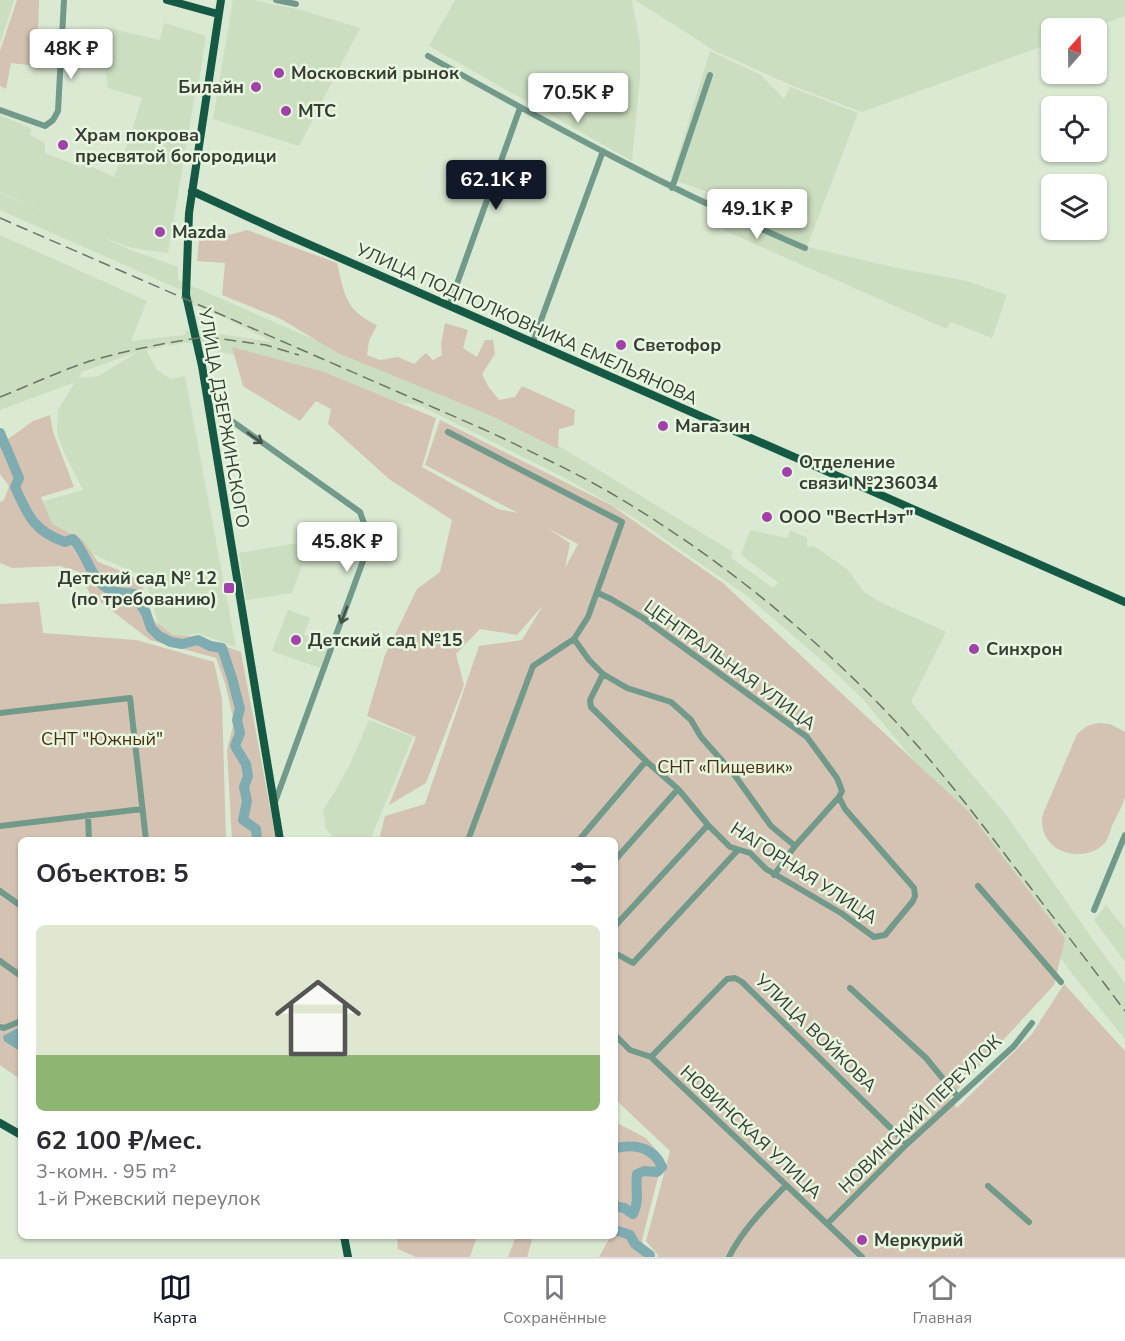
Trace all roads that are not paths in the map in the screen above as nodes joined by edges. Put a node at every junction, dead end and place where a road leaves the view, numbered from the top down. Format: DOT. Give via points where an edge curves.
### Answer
graph roads {
  1 [pos="63,0"];
  2 [pos="167,0"];
  3 [pos="221,0"];
  4 [pos="276,0"];
  5 [pos="296,4"];
  6 [pos="218,14"];
  7 [pos="428,57"];
  8 [pos="710,75"];
  9 [pos="520,108"];
  10 [pos="0,110"];
  11 [pos="603,151"];
  12 [pos="672,188"];
  13 [pos="192,191"];
  14 [pos="805,248"];
  15 [pos="449,306"];
  16 [pos="533,342"];
  17 [pos="208,403"];
  18 [pos="448,432"];
  19 [pos="598,593"];
  20 [pos="1125,602"];
  21 [pos="574,639"];
  22 [pos="603,674"];
  23 [pos="0,713"];
  24 [pos="646,761"];
  25 [pos="678,789"];
  26 [pos="839,797"];
  27 [pos="275,802"];
  28 [pos="142,808"];
  29 [pos="88,815"];
  30 [pos="708,825"];
  31 [pos="0,826"];
  32 [pos="1125,835"];
  33 [pos="89,837"];
  34 [pos="146,837"];
  35 [pos="280,837"];
  36 [pos="469,837"];
  37 [pos="582,837"];
  38 [pos="795,846"];
  39 [pos="737,851"];
  40 [pos="618,857"];
  41 [pos="774,875"];
  42 [pos="978,886"];
  43 [pos="0,891"];
  44 [pos="18,904"];
  45 [pos="1094,910"];
  46 [pos="618,923"];
  47 [pos="874,937"];
  48 [pos="618,955"];
  49 [pos="0,961"];
  50 [pos="18,974"];
  51 [pos="1060,982"];
  52 [pos="850,988"];
  53 [pos="18,1022"];
  54 [pos="1032,1023"];
  55 [pos="0,1027"];
  56 [pos="618,1038"];
  57 [pos="651,1057"];
  58 [pos="958,1097"];
  59 [pos="0,1122"];
  60 [pos="18,1133"];
  61 [pos="907,1144"];
  62 [pos="786,1185"];
  63 [pos="988,1186"];
  64 [pos="1029,1222"];
  65 [pos="826,1224"];
  66 [pos="345,1239"];
  67 [pos="348,1257"];
  68 [pos="729,1257"];
  69 [pos="862,1257"];
  1 -- 10 [label="street" via="58,111 53,120 45,126 38,125"];
  2 -- 6 [label="main road"];
  3 -- 6 [label="main road, УЛИЦА ДЗЕРЖИНСКОГО"];
  4 -- 5 [label="street"];
  6 -- 13 [label="main road, УЛИЦА ДЗЕРЖИНСКОГО"];
  7 -- 9 [label="street"];
  8 -- 12 [label="street"];
  9 -- 11 [label="street"];
  9 -- 15 [label="street"];
  11 -- 12 [label="street"];
  11 -- 16 [label="street"];
  12 -- 14 [label="street"];
  13 -- 15 [label="main road, УЛИЦА ПОДПОЛКОВНИКА ЕМЕЛЬЯНОВА"];
  13 -- 17 [label="main road, УЛИЦА ДЗЕРЖИНСКОГО" via="186,295"];
  15 -- 16 [label="main road, УЛИЦА ПОДПОЛКОВНИКА ЕМЕЛЬЯНОВА"];
  16 -- 20 [label="main road, УЛИЦА ПОДПОЛКОВНИКА ЕМЕЛЬЯНОВА"];
  17 -- 27 [label="main road, УЛИЦА ДЗЕРЖИНСКОГО"];
  17 -- 27 [label="street, one-way" via="360,512 366,529 367,550"];
  18 -- 19 [label="street" via="622,522"];
  19 -- 21 [label="street"];
  19 -- 26 [label="street, ЦЕНТРАЛЬНАЯ УЛИЦА" via="643,618 807,737 837,778 842,791"];
  21 -- 22 [label="street"];
  21 -- 36 [label="street" via="533,666"];
  22 -- 24 [label="street, НАГОРНАЯ УЛИЦА" via="590,700 591,707"];
  22 -- 38 [label="street" via="627,688 671,702 691,720 734,773 771,826"];
  23 -- 28 [label="street" via="130,698"];
  24 -- 25 [label="street, НАГОРНАЯ УЛИЦА"];
  24 -- 37 [label="street"];
  25 -- 30 [label="street, НАГОРНАЯ УЛИЦА"];
  25 -- 40 [label="street"];
  26 -- 38 [label="street"];
  26 -- 47 [label="street, ЦЕНТРАЛЬНАЯ УЛИЦА" via="845,809 914,888 913,901 885,935"];
  27 -- 35 [label="main road, УЛИЦА ДЗЕРЖИНСКОГО"];
  28 -- 29 [label="street"];
  28 -- 34 [label="street"];
  29 -- 31 [label="street"];
  29 -- 33 [label="street"];
  30 -- 39 [label="street, НАГОРНАЯ УЛИЦА"];
  30 -- 46 [label="street"];
  32 -- 45 [label="street"];
  38 -- 41 [label="street"];
  39 -- 41 [label="street, НАГОРНАЯ УЛИЦА" via="750,853"];
  39 -- 48 [label="street" via="633,963"];
  41 -- 47 [label="street, НАГОРНАЯ УЛИЦА" via="841,913"];
  42 -- 51 [label="street"];
  43 -- 44 [label="street"];
  49 -- 50 [label="street"];
  52 -- 58 [label="street" via="926,1058"];
  53 -- 55 [label="street"];
  54 -- 58 [label="street, НОВИНСКИЙ ПЕРЕУЛОК" via="1014,1046"];
  56 -- 57 [label="street, НОВИНСКАЯ УЛИЦА" via="630,1050"];
  57 -- 61 [label="street, УЛИЦА ВОЙКОВА" via="727,979 735,978"];
  57 -- 62 [label="street, НОВИНСКАЯ УЛИЦА"];
  58 -- 61 [label="street, НОВИНСКИЙ ПЕРЕУЛОК"];
  59 -- 60 [label="main road"];
  61 -- 65 [label="street, НОВИНСКИЙ ПЕРЕУЛОК"];
  62 -- 65 [label="street, НОВИНСКАЯ УЛИЦА"];
  62 -- 68 [label="street" via="738,1240"];
  63 -- 64 [label="street"];
  65 -- 69 [label="street, НОВИНСКАЯ УЛИЦА"];
  66 -- 67 [label="main road"];
}
